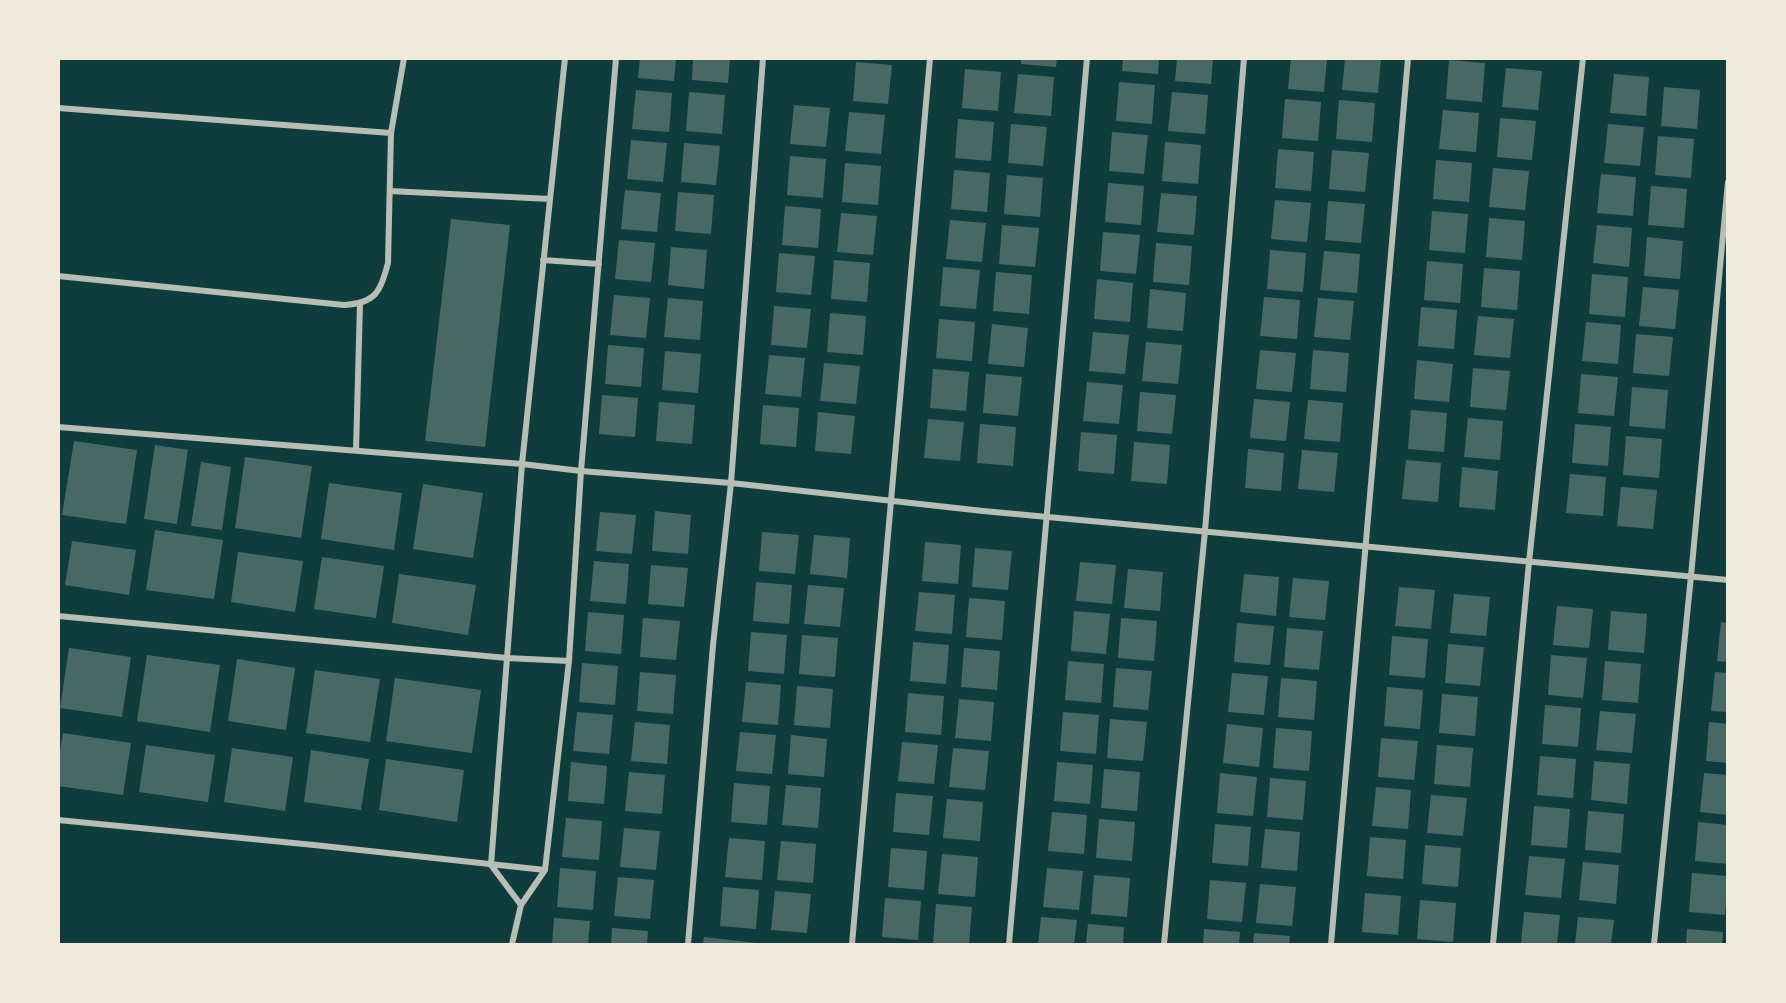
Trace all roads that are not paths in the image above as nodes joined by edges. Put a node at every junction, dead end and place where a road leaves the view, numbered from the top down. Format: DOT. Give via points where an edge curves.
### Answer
graph roads {
  1 [pos="404,58"];
  2 [pos="565,58"];
  3 [pos="616,58"];
  4 [pos="763,58"];
  5 [pos="930,58"];
  6 [pos="1087,58"];
  7 [pos="1244,58"];
  8 [pos="1408,58"];
  9 [pos="1583,58"];
  10 [pos="58,108"];
  11 [pos="391,133"];
  12 [pos="1728,182"];
  13 [pos="390,190"];
  14 [pos="550,199"];
  15 [pos="543,260"];
  16 [pos="599,264"];
  17 [pos="58,276"];
  18 [pos="360,304"];
  19 [pos="58,427"];
  20 [pos="356,450"];
  21 [pos="522,464"];
  22 [pos="581,471"];
  23 [pos="731,483"];
  24 [pos="891,501"];
  25 [pos="1048,517"];
  26 [pos="1205,531"];
  27 [pos="1366,546"];
  28 [pos="1529,561"];
  29 [pos="1691,576"];
  30 [pos="1728,580"];
  31 [pos="58,616"];
  32 [pos="507,658"];
  33 [pos="569,661"];
  34 [pos="58,820"];
  35 [pos="491,865"];
  36 [pos="545,870"];
  37 [pos="521,905"];
  38 [pos="512,945"];
  39 [pos="688,945"];
  40 [pos="852,945"];
  41 [pos="1009,945"];
  42 [pos="1164,945"];
  43 [pos="1330,945"];
  44 [pos="1493,945"];
  45 [pos="1654,945"];
  1 -- 11 [label="street"];
  2 -- 14 [label="street"];
  3 -- 16 [label="street"];
  4 -- 23 [label="street"];
  5 -- 24 [label="street"];
  6 -- 25 [label="street"];
  7 -- 26 [label="street"];
  8 -- 27 [label="street"];
  9 -- 28 [label="street"];
  10 -- 11 [label="street"];
  11 -- 13 [label="street"];
  12 -- 29 [label="street"];
  13 -- 14 [label="street"];
  13 -- 18 [label="street" via="388,263 373,298"];
  14 -- 15 [label="street"];
  15 -- 16 [label="street"];
  15 -- 21 [label="street"];
  16 -- 22 [label="street"];
  17 -- 18 [label="street"];
  18 -- 20 [label="street"];
  19 -- 20 [label="street"];
  20 -- 21 [label="street"];
  21 -- 22 [label="street"];
  21 -- 32 [label="street"];
  22 -- 23 [label="street"];
  22 -- 33 [label="street"];
  23 -- 24 [label="street"];
  23 -- 39 [label="street"];
  24 -- 25 [label="street"];
  24 -- 40 [label="street"];
  25 -- 26 [label="street"];
  25 -- 41 [label="street"];
  26 -- 27 [label="street"];
  26 -- 42 [label="street"];
  27 -- 28 [label="street"];
  27 -- 43 [label="street"];
  28 -- 29 [label="street"];
  28 -- 44 [label="street"];
  29 -- 30 [label="street"];
  29 -- 45 [label="street"];
  31 -- 32 [label="street"];
  32 -- 33 [label="street"];
  32 -- 35 [label="street"];
  33 -- 36 [label="street"];
  34 -- 35 [label="street"];
  35 -- 36 [label="street"];
  35 -- 37 [label="street"];
  36 -- 37 [label="street"];
  37 -- 38 [label="street"];
}
